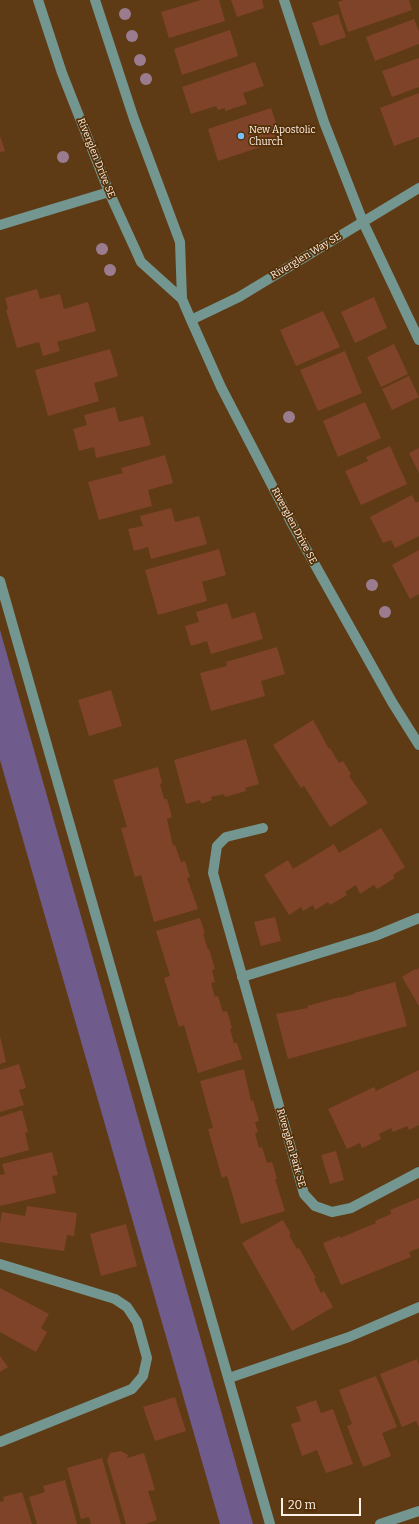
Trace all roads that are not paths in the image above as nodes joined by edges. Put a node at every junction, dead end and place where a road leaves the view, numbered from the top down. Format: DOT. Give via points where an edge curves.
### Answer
graph roads {
  1 [pos="38,0"];
  2 [pos="95,0"];
  3 [pos="284,0"];
  4 [pos="419,188"];
  5 [pos="109,192"];
  6 [pos="363,222"];
  7 [pos="0,225"];
  8 [pos="182,299"];
  9 [pos="191,320"];
  10 [pos="419,340"];
  11 [pos="0,581"];
  12 [pos="419,745"];
  13 [pos="262,828"];
  14 [pos="419,918"];
  15 [pos="242,977"];
  16 [pos="419,1172"];
  17 [pos="0,1264"];
  18 [pos="419,1307"];
  19 [pos="229,1378"];
  20 [pos="0,1442"];
  21 [pos="419,1511"];
  22 [pos="270,1524"];
  23 [pos="380,1524"];
  1 -- 5 [label="street, Riverglen Drive SE" via="62,73"];
  2 -- 8 [label="street, Riverglen Drive SE" via="134,119 180,242"];
  3 -- 6 [label="street" via="324,122"];
  4 -- 6 [label="street, Riverglen Way SE"];
  5 -- 7 [label="street"];
  5 -- 8 [label="street, Riverglen Drive SE" via="141,262"];
  6 -- 9 [label="street, Riverglen Way SE" via="239,297"];
  6 -- 10 [label="street"];
  8 -- 9 [label="street, Riverglen Drive SE"];
  9 -- 12 [label="street, Riverglen Drive SE" via="221,387 291,522 392,702"];
  11 -- 19 [label="street"];
  13 -- 15 [label="street, Riverglen Park SE" via="226,837 217,846 213,873"];
  14 -- 15 [label="street" via="375,936"];
  15 -- 16 [label="street, Riverglen Park SE" via="304,1194 316,1206 332,1212 352,1208"];
  17 -- 20 [label="street" via="115,1299 127,1307 137,1322 147,1358 143,1376 132,1389"];
  18 -- 19 [label="street" via="349,1337"];
  19 -- 22 [label="street"];
  21 -- 23 [label="street"];
}
